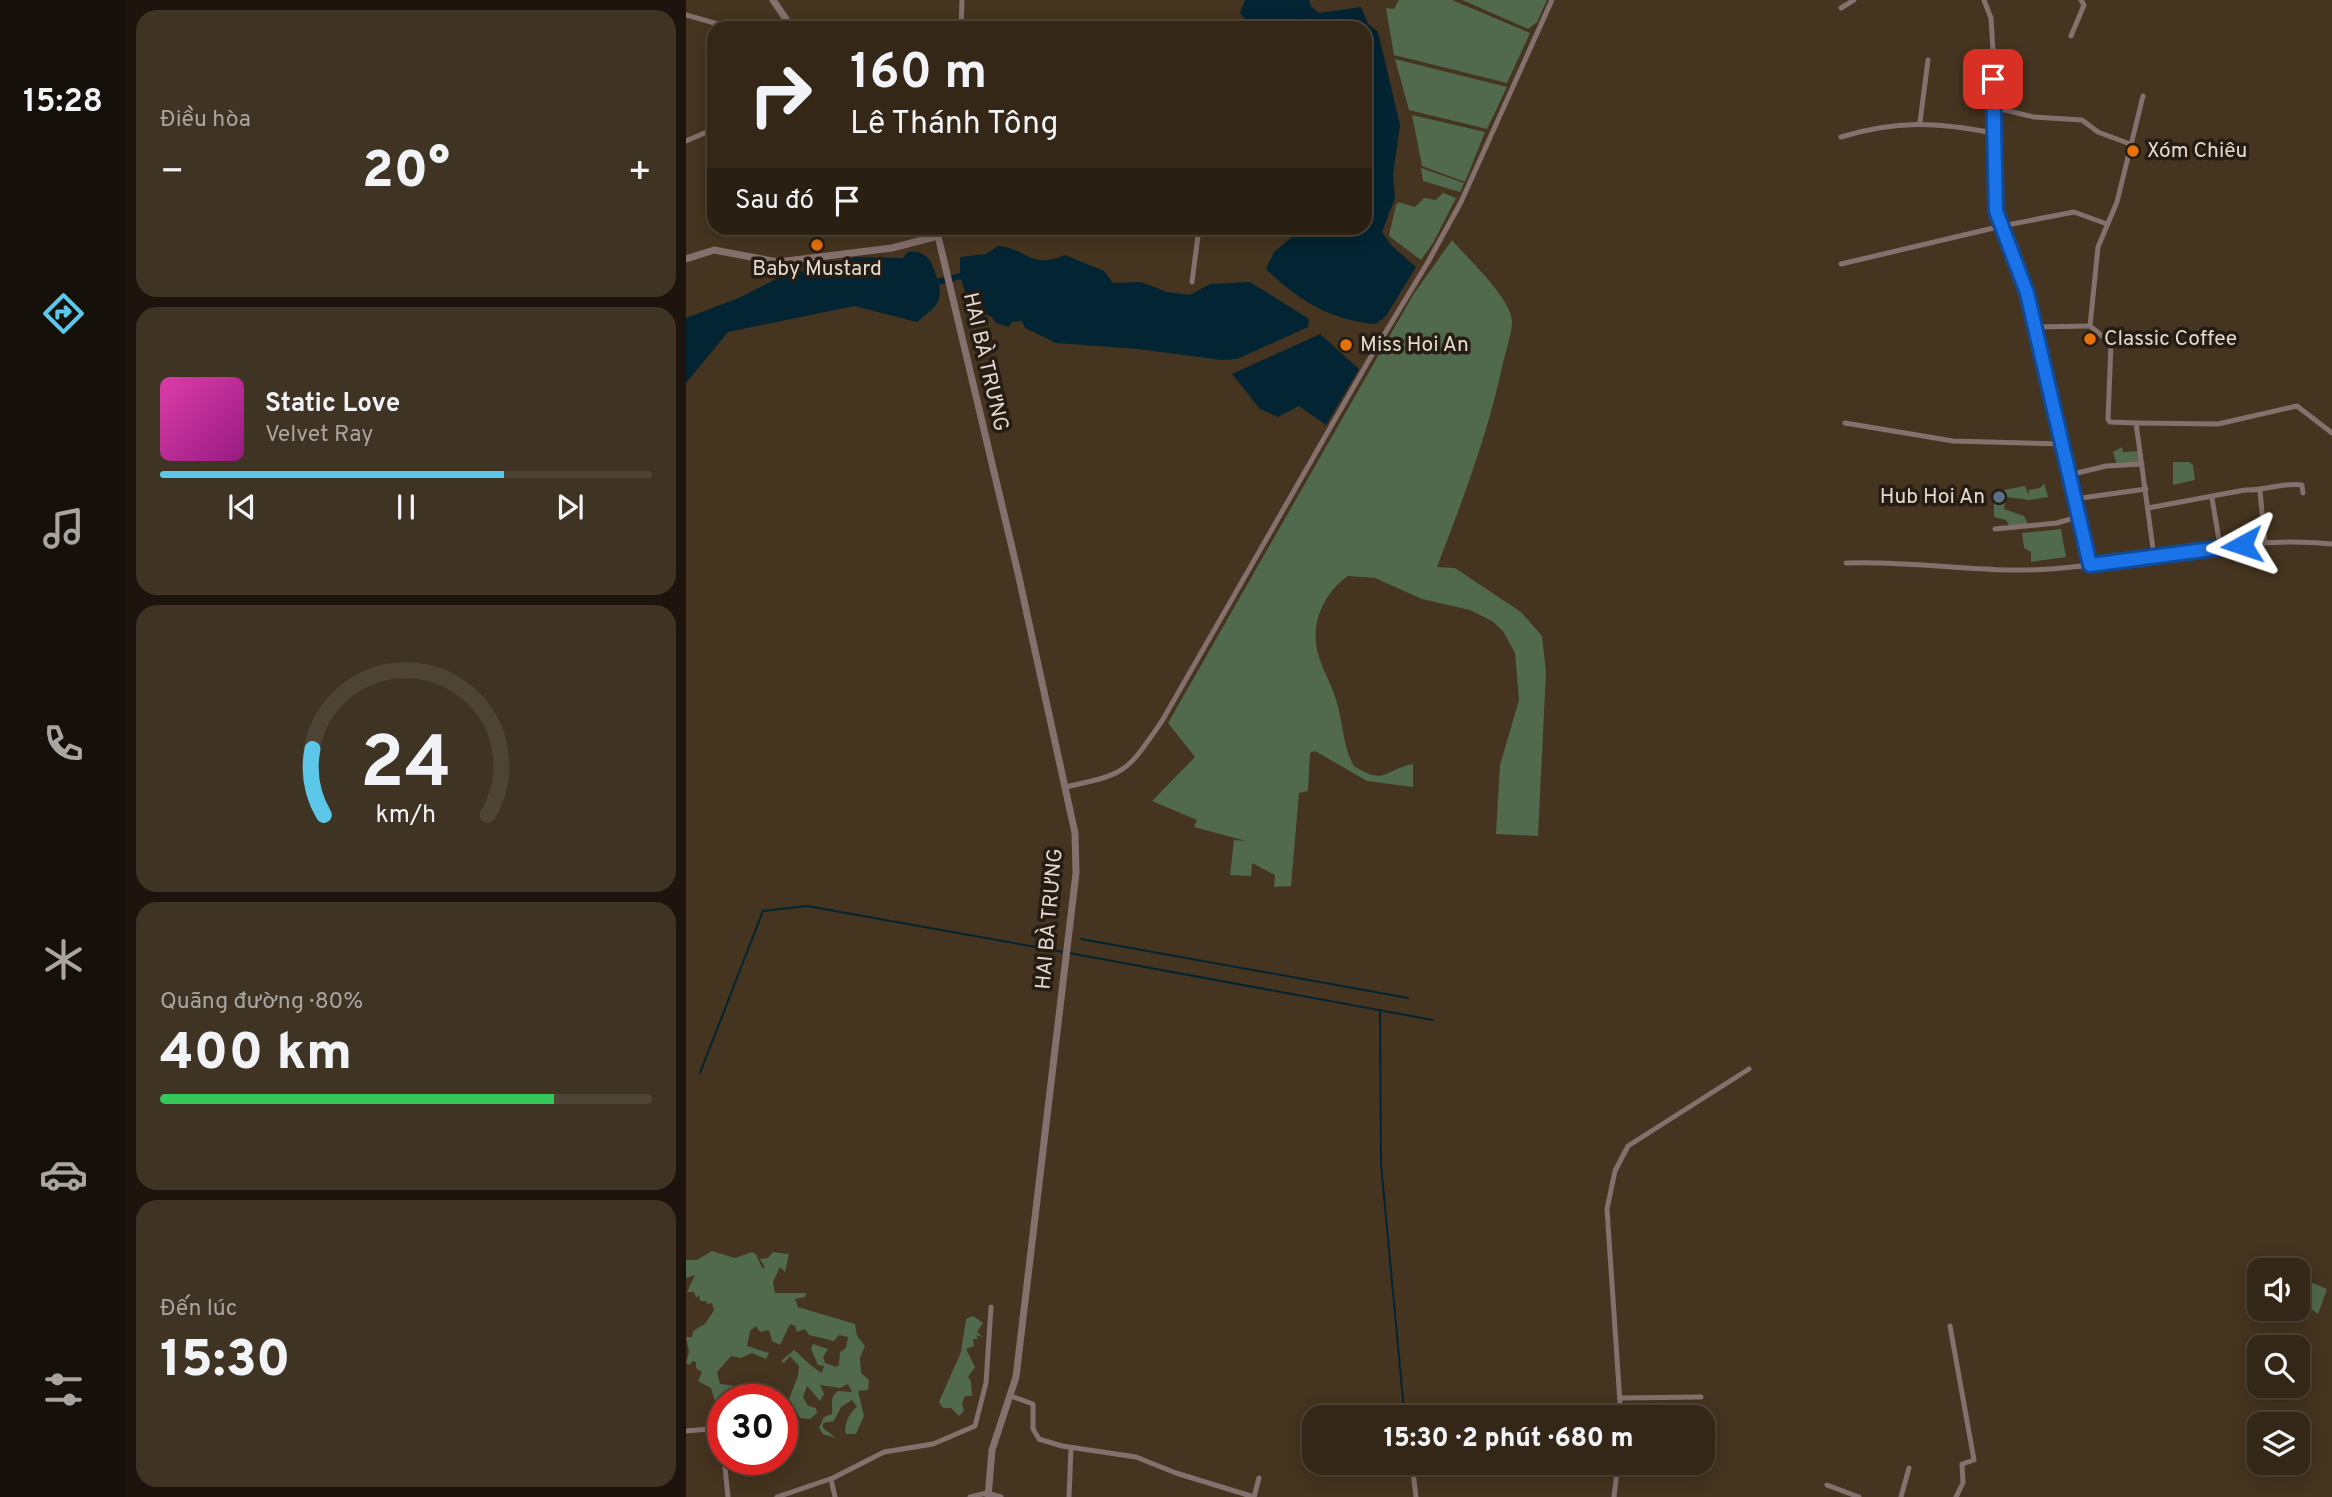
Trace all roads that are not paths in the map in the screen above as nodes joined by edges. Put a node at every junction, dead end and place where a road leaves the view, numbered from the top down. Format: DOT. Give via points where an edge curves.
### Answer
graph roads {
  1 [pos="773,0"];
  2 [pos="962,0"];
  3 [pos="1552,0"];
  4 [pos="1854,0"];
  5 [pos="1984,0"];
  6 [pos="2081,0"];
  7 [pos="1841,8"];
  8 [pos="686,15"];
  9 [pos="707,21"];
  10 [pos="787,21"];
  11 [pos="961,21"];
  12 [pos="2071,36"];
  13 [pos="1928,60"];
  14 [pos="2143,96"];
  15 [pos="1993,107"];
  16 [pos="1920,122"];
  17 [pos="707,132"];
  18 [pos="1993,133"];
  19 [pos="1842,137"];
  20 [pos="686,141"];
  21 [pos="2130,144"];
  22 [pos="2107,224"];
  23 [pos="2002,226"];
  24 [pos="1198,235"];
  25 [pos="938,236"];
  26 [pos="686,259"];
  27 [pos="1841,264"];
  28 [pos="1192,282"];
  29 [pos="2090,326"];
  30 [pos="2035,327"];
  31 [pos="1845,423"];
  32 [pos="2136,423"];
  33 [pos="2332,433"];
  34 [pos="2062,444"];
  35 [pos="2142,464"];
  36 [pos="2069,475"];
  37 [pos="2146,489"];
  38 [pos="2260,491"];
  39 [pos="2304,493"];
  40 [pos="2212,498"];
  41 [pos="2074,499"];
  42 [pos="2148,508"];
  43 [pos="2078,517"];
  44 [pos="1995,529"];
  45 [pos="2265,543"];
  46 [pos="2332,544"];
  47 [pos="2220,546"];
  48 [pos="2154,556"];
  49 [pos="1846,563"];
  50 [pos="2090,565"];
  51 [pos="1065,787"];
  52 [pos="1749,1069"];
  53 [pos="991,1307"];
  54 [pos="1950,1326"];
  55 [pos="1011,1396"];
  56 [pos="1701,1397"];
  57 [pos="1621,1398"];
  58 [pos="1621,1405"];
  59 [pos="707,1429"];
  60 [pos="686,1431"];
  61 [pos="1071,1448"];
  62 [pos="1909,1468"];
  63 [pos="726,1475"];
  64 [pos="1413,1475"];
  65 [pos="1617,1475"];
  66 [pos="1259,1478"];
  67 [pos="831,1479"];
  68 [pos="1827,1485"];
  69 [pos="988,1495"];
  70 [pos="728,1497"];
  71 [pos="777,1497"];
  72 [pos="835,1497"];
  73 [pos="970,1497"];
  74 [pos="1001,1497"];
  75 [pos="1069,1497"];
  76 [pos="1254,1497"];
  77 [pos="1416,1497"];
  78 [pos="1614,1497"];
  79 [pos="1859,1497"];
  80 [pos="1901,1497"];
  81 [pos="1956,1497"];
  1 -- 10 [label="street"];
  2 -- 11 [label="street"];
  3 -- 51 [label="street" via="1461,202 1162,721 1133,763 1118,774"];
  4 -- 7 [label="street"];
  5 -- 15 [label="street" via="1991,18"];
  6 -- 12 [label="street" via="2084,5"];
  8 -- 9 [label="street"];
  13 -- 16 [label="street"];
  14 -- 21 [label="street"];
  15 -- 18 [label="street"];
  15 -- 21 [label="street" via="2034,117 2082,120 2098,132"];
  16 -- 18 [label="street"];
  16 -- 19 [label="street"];
  17 -- 20 [label="street"];
  18 -- 23 [label="street" via="1996,211"];
  21 -- 22 [label="street"];
  22 -- 23 [label="street" via="2074,212"];
  22 -- 29 [label="street" via="2098,247"];
  23 -- 27 [label="street"];
  23 -- 30 [label="street"];
  24 -- 28 [label="street"];
  25 -- 26 [label="street" via="892,248 778,262 714,250"];
  25 -- 51 [label="street, HAI BÀ TRƯNG"];
  29 -- 30 [label="street"];
  29 -- 32 [label="street" via="2110,343 2108,419"];
  30 -- 34 [label="street"];
  31 -- 34 [label="street" via="1953,441"];
  32 -- 33 [label="street" via="2218,424 2297,405"];
  32 -- 35 [label="street"];
  34 -- 36 [label="street"];
  35 -- 36 [label="street"];
  35 -- 37 [label="street"];
  36 -- 41 [label="street"];
  37 -- 41 [label="street"];
  37 -- 42 [label="street"];
  38 -- 39 [label="street" via="2295,484 2302,485"];
  38 -- 40 [label="street"];
  38 -- 45 [label="street"];
  40 -- 42 [label="street"];
  40 -- 47 [label="street"];
  41 -- 43 [label="street"];
  42 -- 48 [label="street"];
  43 -- 44 [label="street"];
  43 -- 50 [label="street"];
  45 -- 46 [label="street"];
  45 -- 47 [label="street"];
  47 -- 48 [label="street"];
  48 -- 50 [label="street"];
  49 -- 50 [label="street" via="2026,570"];
  51 -- 55 [label="street, HAI BÀ TRƯNG" via="1075,833 1076,873"];
  52 -- 57 [label="street" via="1628,1146 1615,1171 1607,1209"];
  53 -- 67 [label="street" via="986,1383 975,1426 933,1444 884,1452"];
  54 -- 81 [label="street" via="1974,1460 1961,1465 1963,1483"];
  55 -- 61 [label="street" via="1033,1404 1035,1436"];
  55 -- 69 [label="street, HAI BÀ TRƯNG" via="992,1450"];
  56 -- 57 [label="street"];
  57 -- 58 [label="street"];
  59 -- 60 [label="street"];
  61 -- 75 [label="street"];
  61 -- 76 [label="street" via="1136,1457"];
  62 -- 80 [label="street"];
  63 -- 70 [label="street"];
  64 -- 77 [label="street"];
  65 -- 78 [label="street"];
  66 -- 76 [label="street"];
  67 -- 71 [label="street"];
  67 -- 72 [label="street"];
  68 -- 79 [label="street"];
  69 -- 73 [label="street"];
  69 -- 74 [label="street"];
}
